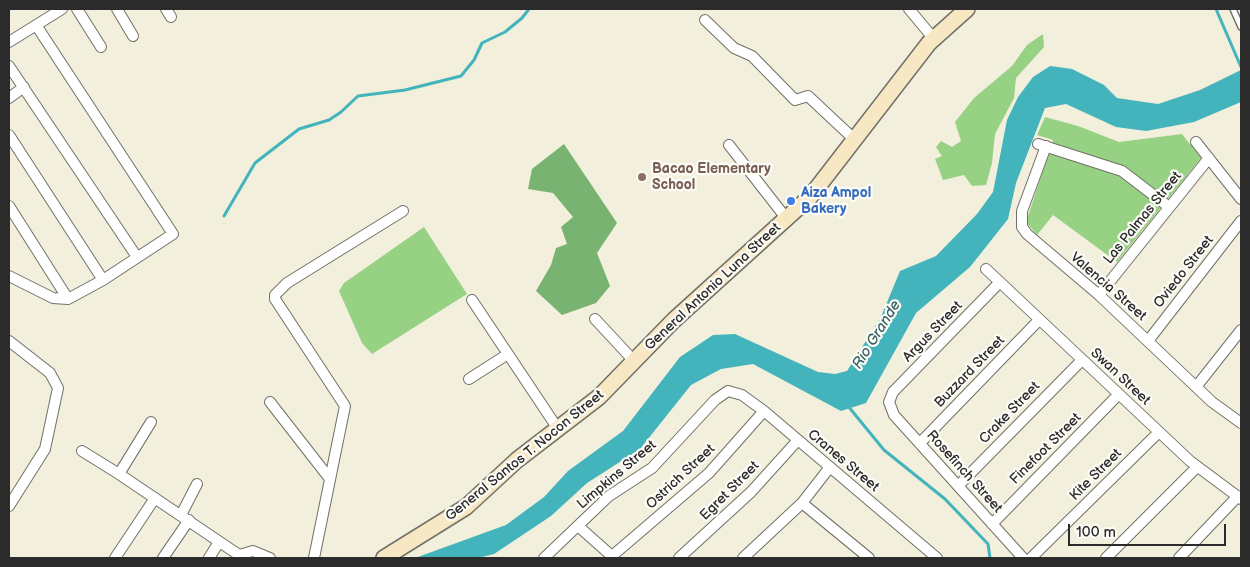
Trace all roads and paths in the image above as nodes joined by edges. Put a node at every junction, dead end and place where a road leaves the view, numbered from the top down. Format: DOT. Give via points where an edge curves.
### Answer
graph roads {
  1 [pos="62,9"];
  2 [pos="77,9"];
  3 [pos="117,9"];
  4 [pos="909,9"];
  5 [pos="966,9"];
  6 [pos="1233,9"];
  7 [pos="704,20"];
  8 [pos="36,25"];
  9 [pos="1241,26"];
  10 [pos="133,36"];
  11 [pos="934,39"];
  12 [pos="9,42"];
  13 [pos="101,47"];
  14 [pos="9,66"];
  15 [pos="24,87"];
  16 [pos="9,98"];
  17 [pos="9,135"];
  18 [pos="854,140"];
  19 [pos="1196,142"];
  20 [pos="729,145"];
  21 [pos="1209,158"];
  22 [pos="1241,199"];
  23 [pos="9,206"];
  24 [pos="1169,207"];
  25 [pos="403,211"];
  26 [pos="786,218"];
  27 [pos="1241,221"];
  28 [pos="137,257"];
  29 [pos="986,269"];
  30 [pos="9,276"];
  31 [pos="103,280"];
  32 [pos="1000,282"];
  33 [pos="1099,295"];
  34 [pos="68,299"];
  35 [pos="472,300"];
  36 [pos="595,318"];
  37 [pos="1040,320"];
  38 [pos="1241,330"];
  39 [pos="9,341"];
  40 [pos="1148,341"];
  41 [pos="508,354"];
  42 [pos="1082,360"];
  43 [pos="634,361"];
  44 [pos="469,379"];
  45 [pos="1196,387"];
  46 [pos="728,391"];
  47 [pos="1119,394"];
  48 [pos="270,402"];
  49 [pos="889,402"];
  50 [pos="764,411"];
  51 [pos="151,422"];
  52 [pos="1241,423"];
  53 [pos="558,429"];
  54 [pos="1159,432"];
  55 [pos="798,440"];
  56 [pos="920,443"];
  57 [pos="82,450"];
  58 [pos="830,467"];
  59 [pos="1197,467"];
  60 [pos="120,474"];
  61 [pos="330,479"];
  62 [pos="197,484"];
  63 [pos="958,486"];
  64 [pos="1240,497"];
  65 [pos="155,498"];
  66 [pos="802,503"];
  67 [pos="9,506"];
  68 [pos="185,518"];
  69 [pos="992,524"];
  70 [pos="578,526"];
  71 [pos="219,542"];
  72 [pos="550,556"];
  73 [pos="612,557"];
  74 [pos="115,558"];
  75 [pos="163,558"];
  76 [pos="209,558"];
  77 [pos="270,558"];
  78 [pos="314,558"];
  79 [pos="384,558"];
  80 [pos="679,558"];
  81 [pos="743,558"];
  82 [pos="869,558"];
  83 [pos="938,558"];
  84 [pos="1022,558"];
  85 [pos="1031,558"];
  86 [pos="1106,558"];
  87 [pos="1179,558"];
  1 -- 8 [label="street"];
  2 -- 13 [label="street"];
  3 -- 10 [label="street"];
  4 -- 11 [label="street"];
  5 -- 11 [label="main road, General Antonio Luna Street"];
  6 -- 9 [label="lane"];
  7 -- 18 [label="street" via="734,48 752,56 795,100 810,97"];
  8 -- 12 [label="street"];
  8 -- 28 [label="street" via="173,234"];
  11 -- 18 [label="main road, General Antonio Luna Street"];
  14 -- 15 [label="street"];
  15 -- 16 [label="street"];
  15 -- 28 [label="street"];
  17 -- 31 [label="street"];
  18 -- 26 [label="main road, General Antonio Luna Street" via="810,197"];
  19 -- 21 [label="street"];
  20 -- 26 [label="street"];
  21 -- 22 [label="street"];
  21 -- 24 [label="street, Las Palmas Street"];
  23 -- 34 [label="street"];
  24 -- 33 [label="street, Las Palmas Street"];
  24 -- 33 [label="street, Valencia Street" via="1122,171 1042,145 1022,210 1022,227 1034,241"];
  25 -- 61 [label="street" via="287,283 275,295 275,300 345,406"];
  26 -- 43 [label="main road, General Antonio Luna Street"];
  27 -- 40 [label="street, Oviedo Street"];
  28 -- 31 [label="street"];
  29 -- 32 [label="street, Swan Street"];
  30 -- 34 [label="street" via="53,298"];
  31 -- 34 [label="street"];
  32 -- 37 [label="street, Swan Street"];
  32 -- 49 [label="street, Argus Street" via="893,392"];
  33 -- 40 [label="street, Valencia Street"];
  35 -- 41 [label="street"];
  36 -- 43 [label="street"];
  37 -- 42 [label="street, Swan Street"];
  37 -- 56 [label="street, Buzzard Street"];
  38 -- 45 [label="street"];
  39 -- 67 [label="street" via="50,373 58,388 45,449"];
  40 -- 45 [label="street, Valencia Street"];
  41 -- 44 [label="street"];
  41 -- 53 [label="street"];
  42 -- 47 [label="street, Swan Street"];
  42 -- 63 [label="street, Crake Street"];
  43 -- 53 [label="main road, General Santos T. Nocon Street" via="599,397"];
  45 -- 52 [label="street, Valencia Street"];
  46 -- 50 [label="street, Cranes Street" via="742,395"];
  46 -- 70 [label="street, Limpkins Street" via="715,400 652,468 609,496"];
  47 -- 54 [label="street, Swan Street"];
  47 -- 69 [label="street, Finefoot Street"];
  48 -- 61 [label="street"];
  49 -- 56 [label="street, Rosefinch Street" via="894,415"];
  50 -- 55 [label="street, Cranes Street"];
  50 -- 73 [label="street, Ostrich Street" via="708,473"];
  51 -- 60 [label="street"];
  53 -- 79 [label="main road, General Santos T. Nocon Street" via="517,460 466,507"];
  54 -- 59 [label="street, Swan Street"];
  54 -- 85 [label="street, Kite Street"];
  55 -- 58 [label="street, Cranes Street"];
  55 -- 80 [label="street, Egret Street" via="751,492"];
  56 -- 63 [label="street, Rosefinch Street"];
  57 -- 60 [label="street"];
  58 -- 66 [label="street"];
  58 -- 83 [label="street, Cranes Street"];
  59 -- 64 [label="street, Swan Street"];
  59 -- 86 [label="street"];
  60 -- 65 [label="street"];
  61 -- 78 [label="street"];
  62 -- 68 [label="street"];
  63 -- 69 [label="street, Rosefinch Street"];
  64 -- 87 [label="street"];
  65 -- 68 [label="street"];
  65 -- 74 [label="street"];
  66 -- 81 [label="street"];
  66 -- 82 [label="street"];
  68 -- 71 [label="street"];
  68 -- 75 [label="street"];
  69 -- 84 [label="street, Rosefinch Street"];
  70 -- 72 [label="street, Limpkins Street"];
  70 -- 73 [label="street"];
  71 -- 76 [label="street"];
  71 -- 77 [label="street" via="239,555 253,551"];
}
